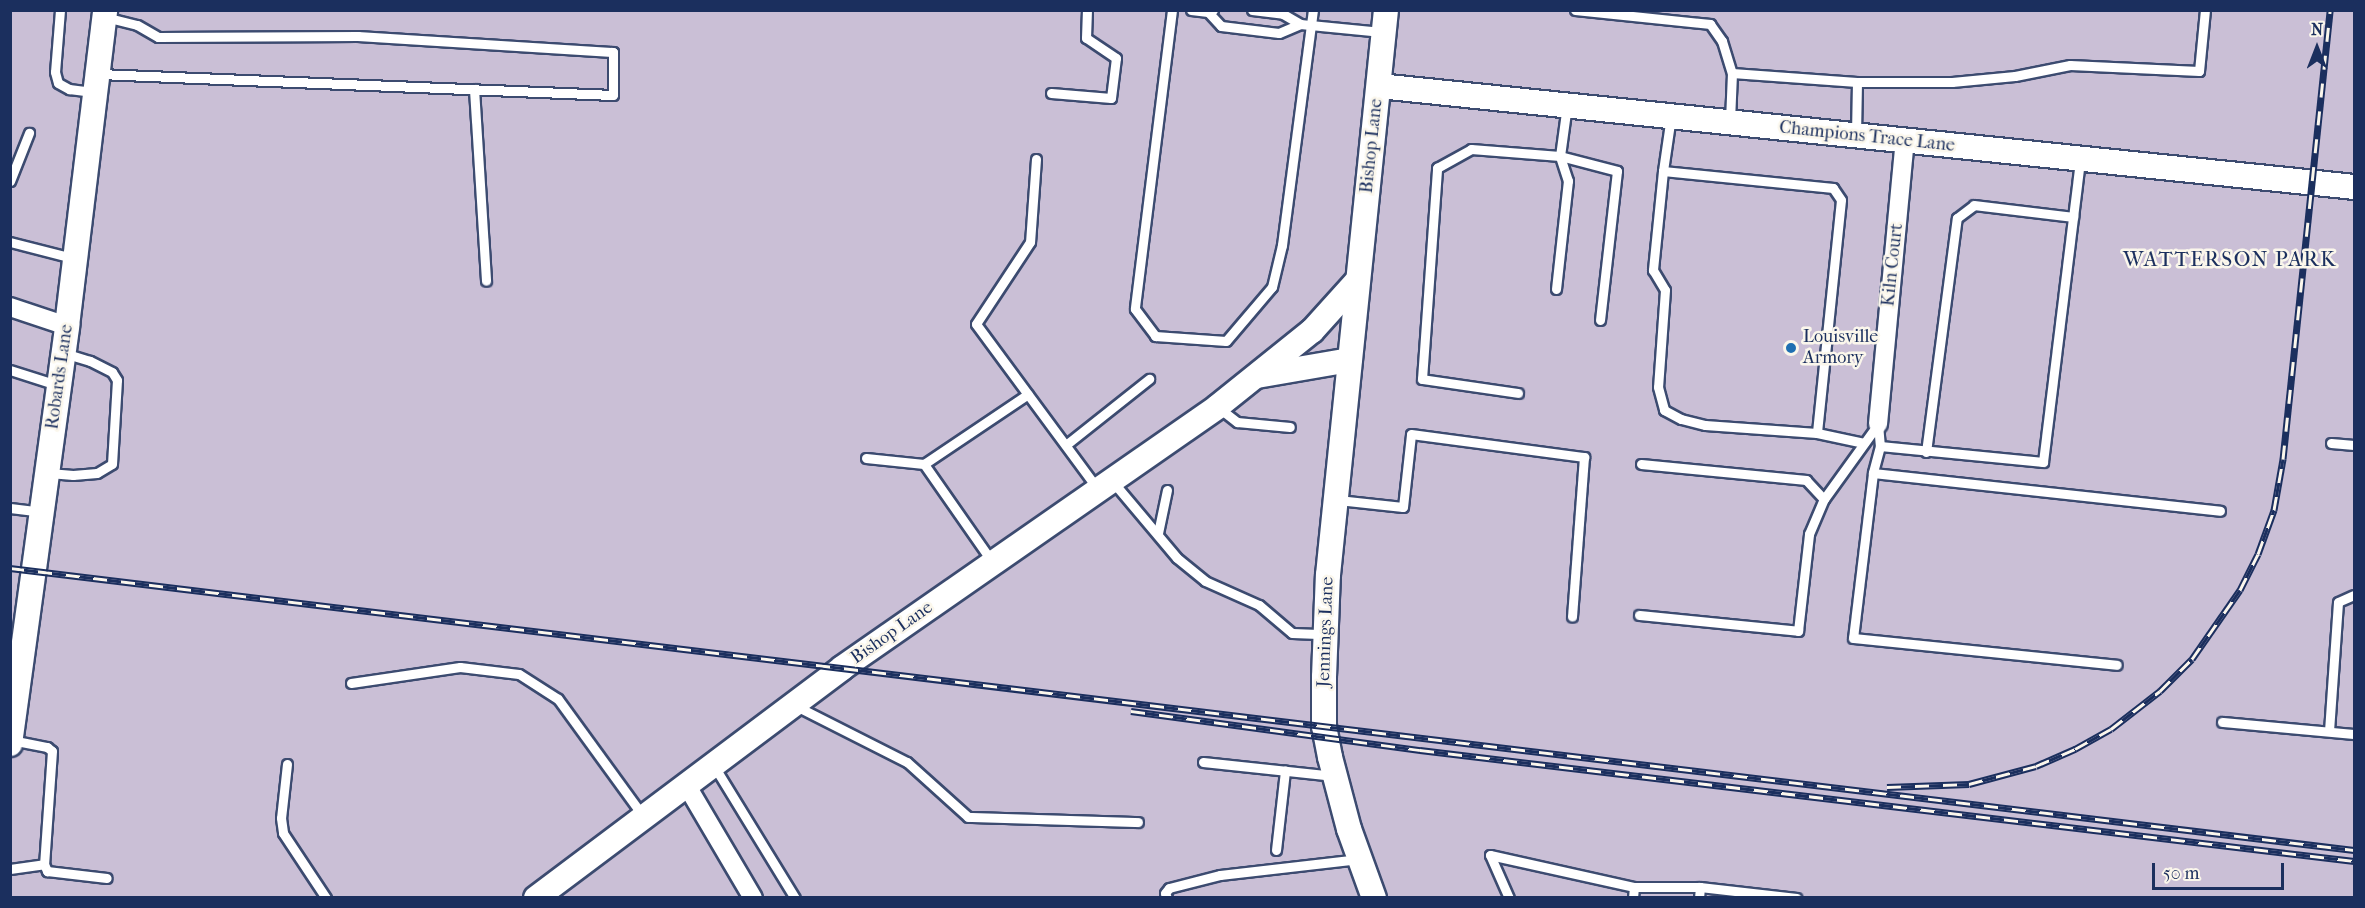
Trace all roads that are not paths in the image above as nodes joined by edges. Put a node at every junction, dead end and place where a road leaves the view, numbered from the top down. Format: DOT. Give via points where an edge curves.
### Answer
graph roads {
  1 [pos="60,10"];
  2 [pos="1087,10"];
  3 [pos="1172,10"];
  4 [pos="1191,10"];
  5 [pos="1252,10"];
  6 [pos="1313,10"];
  7 [pos="1575,10"];
  8 [pos="2205,10"];
  9 [pos="1211,11"];
  10 [pos="104,14"];
  11 [pos="1385,21"];
  12 [pos="1300,24"];
  13 [pos="1313,25"];
  14 [pos="1732,73"];
  15 [pos="1857,82"];
  16 [pos="96,83"];
  17 [pos="1379,86"];
  18 [pos="474,89"];
  19 [pos="1051,93"];
  20 [pos="1567,105"];
  21 [pos="1671,116"];
  22 [pos="1730,122"];
  23 [pos="29,133"];
  24 [pos="1856,136"];
  25 [pos="1905,141"];
  26 [pos="1560,156"];
  27 [pos="1036,159"];
  28 [pos="2080,159"];
  29 [pos="1663,171"];
  30 [pos="10,181"];
  31 [pos="2355,187"];
  32 [pos="2073,217"];
  33 [pos="10,242"];
  34 [pos="75,258"];
  35 [pos="486,281"];
  36 [pos="1357,281"];
  37 [pos="1556,289"];
  38 [pos="10,307"];
  39 [pos="1600,320"];
  40 [pos="67,327"];
  41 [pos="64,353"];
  42 [pos="1350,360"];
  43 [pos="10,370"];
  44 [pos="1254,376"];
  45 [pos="1149,379"];
  46 [pos="59,386"];
  47 [pos="1518,393"];
  48 [pos="1028,394"];
  49 [pos="1217,407"];
  50 [pos="1878,424"];
  51 [pos="1290,427"];
  52 [pos="1817,433"];
  53 [pos="1864,443"];
  54 [pos="2331,443"];
  55 [pos="1067,444"];
  56 [pos="2355,445"];
  57 [pos="1880,446"];
  58 [pos="1926,452"];
  59 [pos="866,458"];
  60 [pos="924,464"];
  61 [pos="1641,465"];
  62 [pos="47,472"];
  63 [pos="1873,473"];
  64 [pos="1105,485"];
  65 [pos="1167,490"];
  66 [pos="1824,499"];
  67 [pos="1335,500"];
  68 [pos="10,508"];
  69 [pos="2220,511"];
  70 [pos="41,512"];
  71 [pos="1158,533"];
  72 [pos="993,563"];
  73 [pos="2355,595"];
  74 [pos="1639,615"];
  75 [pos="1572,617"];
  76 [pos="1325,634"];
  77 [pos="2117,665"];
  78 [pos="351,683"];
  79 [pos="794,705"];
  80 [pos="13,706"];
  81 [pos="2222,722"];
  82 [pos="2329,731"];
  83 [pos="2355,734"];
  84 [pos="11,742"];
  85 [pos="1203,762"];
  86 [pos="286,764"];
  87 [pos="714,766"];
  88 [pos="1285,771"];
  89 [pos="1335,776"];
  90 [pos="687,786"];
  91 [pos="644,818"];
  92 [pos="1138,822"];
  93 [pos="1276,850"];
  94 [pos="1359,859"];
  95 [pos="44,864"];
  96 [pos="10,869"];
  97 [pos="107,878"];
  98 [pos="1634,887"];
  99 [pos="1700,892"];
  100 [pos="326,897"];
  101 [pos="536,897"];
  102 [pos="753,897"];
  103 [pos="795,897"];
  104 [pos="1167,897"];
  105 [pos="1374,897"];
  106 [pos="1509,897"];
  107 [pos="1633,897"];
  108 [pos="1796,897"];
  1 -- 16 [label="lane" via="55,72 58,83 69,89"];
  2 -- 19 [label="lane" via="1086,38 1116,57 1112,98"];
  3 -- 13 [label="lane" via="1134,309 1155,336 1226,341 1272,287 1282,245"];
  4 -- 9 [label="lane"];
  5 -- 12 [label="lane" via="1283,14"];
  6 -- 13 [label="lane"];
  7 -- 14 [label="lane" via="1710,24 1722,41"];
  8 -- 15 [label="lane" via="2199,71 2070,65 2015,76 1952,82"];
  9 -- 12 [label="lane" via="1221,26 1279,33"];
  10 -- 16 [label="street, Robards Lane"];
  10 -- 18 [label="lane" via="158,37 358,36 613,52 613,95"];
  11 -- 13 [label="lane"];
  11 -- 17 [label="street, Bishop Lane"];
  12 -- 13 [label="lane"];
  14 -- 15 [label="lane"];
  14 -- 22 [label="lane"];
  15 -- 24 [label="lane"];
  16 -- 18 [label="lane"];
  16 -- 34 [label="street, Robards Lane"];
  17 -- 20 [label="street, Champions Trace Lane"];
  17 -- 36 [label="street, Bishop Lane"];
  18 -- 35 [label="lane"];
  20 -- 21 [label="street, Champions Trace Lane"];
  20 -- 26 [label="lane"];
  21 -- 22 [label="street, Champions Trace Lane"];
  21 -- 29 [label="lane"];
  22 -- 24 [label="street, Champions Trace Lane"];
  23 -- 30 [label="lane"];
  24 -- 25 [label="street, Champions Trace Lane"];
  25 -- 28 [label="street, Champions Trace Lane"];
  25 -- 50 [label="street, Kiln Court"];
  26 -- 37 [label="lane" via="1568,181"];
  26 -- 39 [label="lane" via="1617,171"];
  26 -- 47 [label="lane" via="1471,149 1437,168 1422,379"];
  27 -- 48 [label="lane" via="1029,242 976,324"];
  28 -- 31 [label="street, Champions Trace Lane"];
  28 -- 32 [label="lane"];
  29 -- 52 [label="lane" via="1653,270 1665,290 1658,387 1664,410 1705,425"];
  29 -- 52 [label="lane" via="1833,189 1841,201"];
  32 -- 58 [label="lane" via="1974,206 1957,218"];
  32 -- 58 [label="lane" via="2043,462"];
  33 -- 34 [label="lane"];
  34 -- 40 [label="street, Robards Lane"];
  36 -- 42 [label="street, Bishop Lane"];
  36 -- 44 [label="street, Bishop Lane" via="1312,331"];
  38 -- 40 [label="street"];
  40 -- 41 [label="street, Robards Lane"];
  41 -- 46 [label="street, Robards Lane"];
  41 -- 62 [label="lane" via="112,372 117,380 112,464 97,473"];
  42 -- 44 [label="street"];
  42 -- 67 [label="street, Jennings Lane"];
  43 -- 46 [label="lane"];
  44 -- 49 [label="street, Bishop Lane"];
  45 -- 55 [label="lane"];
  46 -- 62 [label="street, Robards Lane"];
  48 -- 55 [label="lane"];
  48 -- 60 [label="lane"];
  49 -- 51 [label="lane" via="1237,422"];
  49 -- 64 [label="street, Bishop Lane"];
  50 -- 53 [label="lane"];
  50 -- 57 [label="lane"];
  52 -- 53 [label="lane"];
  53 -- 66 [label="lane"];
  54 -- 56 [label="lane"];
  55 -- 64 [label="lane"];
  57 -- 58 [label="lane"];
  57 -- 63 [label="lane"];
  59 -- 60 [label="lane"];
  60 -- 72 [label="lane"];
  61 -- 66 [label="lane" via="1806,480"];
  62 -- 70 [label="street, Robards Lane"];
  63 -- 69 [label="lane"];
  63 -- 77 [label="lane" via="1853,638"];
  64 -- 71 [label="lane"];
  64 -- 72 [label="street, Bishop Lane"];
  65 -- 71 [label="lane"];
  66 -- 74 [label="lane" via="1809,534 1798,631"];
  67 -- 75 [label="lane" via="1403,507 1411,434 1584,457"];
  67 -- 76 [label="street, Jennings Lane"];
  68 -- 70 [label="lane"];
  70 -- 80 [label="street, Robards Lane"];
  71 -- 76 [label="lane" via="1177,558 1205,581 1259,605 1292,633"];
  72 -- 79 [label="street, Bishop Lane"];
  73 -- 82 [label="lane" via="2338,603"];
  76 -- 89 [label="street, Jennings Lane" via="1324,726"];
  78 -- 91 [label="lane" via="460,667 519,674 558,699"];
  79 -- 87 [label="street, Bishop Lane"];
  79 -- 92 [label="lane" via="907,762 968,817"];
  80 -- 84 [label="street, Robards Lane"];
  81 -- 82 [label="lane"];
  82 -- 83 [label="lane"];
  84 -- 95 [label="lane" via="52,751"];
  85 -- 88 [label="lane"];
  86 -- 100 [label="lane" via="283,833"];
  87 -- 90 [label="street, Bishop Lane"];
  87 -- 103 [label="lane"];
  88 -- 89 [label="lane"];
  88 -- 93 [label="lane"];
  89 -- 94 [label="street, Jennings Lane"];
  90 -- 91 [label="street, Bishop Lane"];
  90 -- 102 [label="street"];
  91 -- 101 [label="street, Bishop Lane"];
  94 -- 104 [label="lane" via="1220,875 1169,888"];
  94 -- 105 [label="street, Jennings Lane"];
  95 -- 96 [label="lane"];
  95 -- 97 [label="lane" via="47,871"];
  98 -- 99 [label="lane"];
  98 -- 106 [label="lane" via="1490,855"];
  98 -- 107 [label="lane"];
  99 -- 108 [label="lane"];
}
